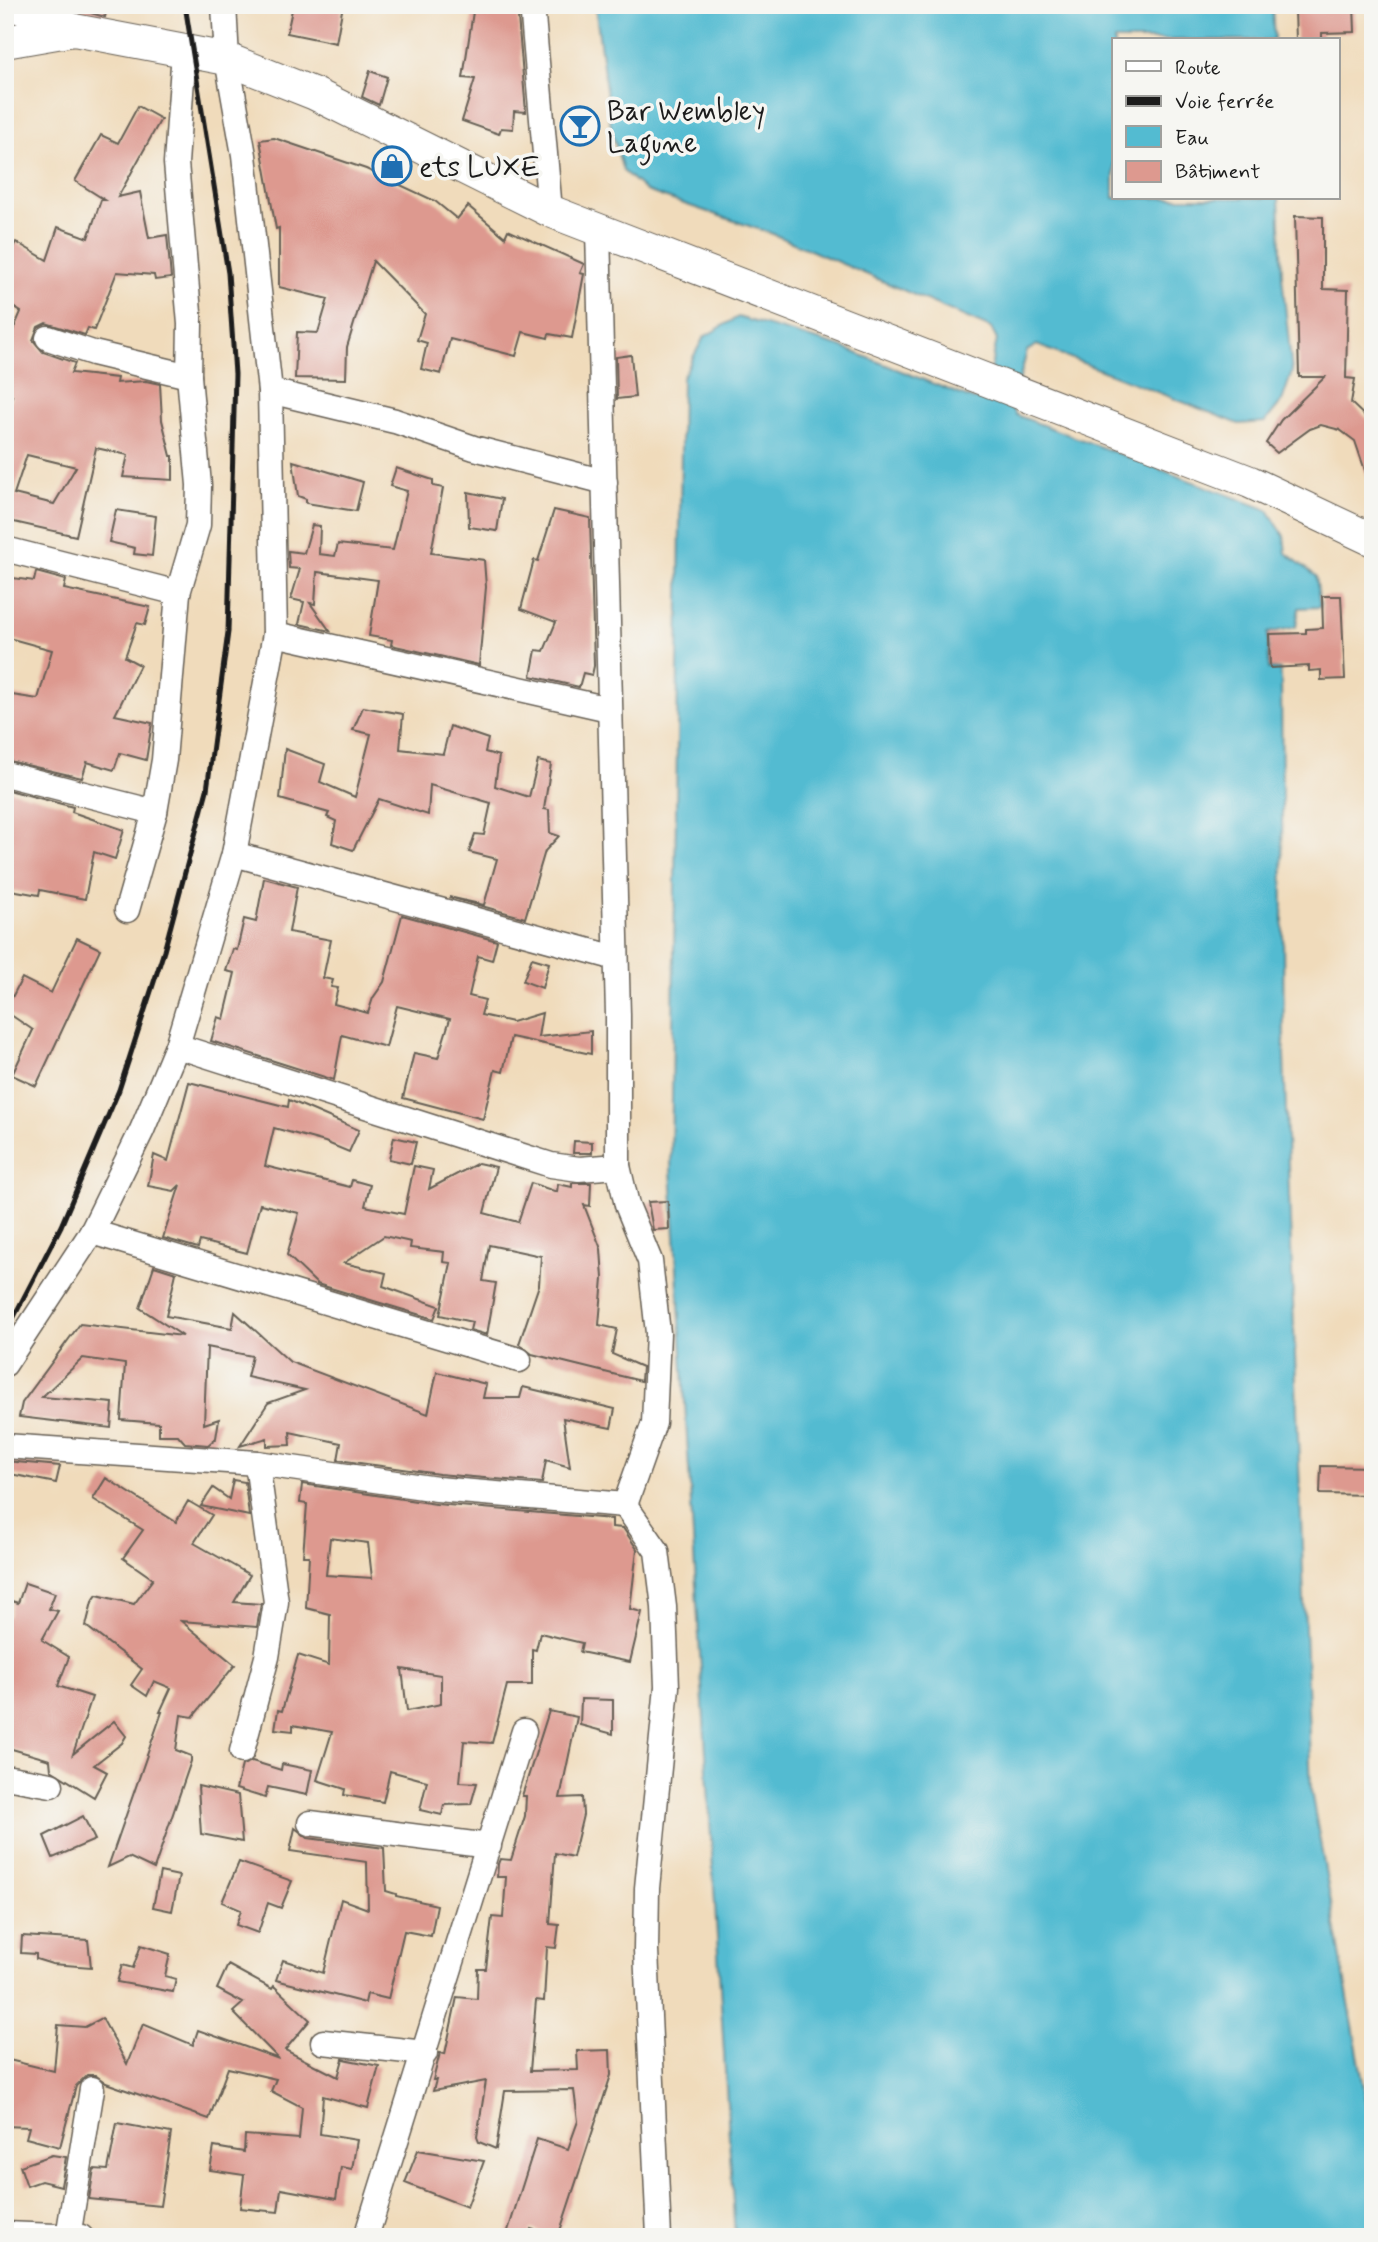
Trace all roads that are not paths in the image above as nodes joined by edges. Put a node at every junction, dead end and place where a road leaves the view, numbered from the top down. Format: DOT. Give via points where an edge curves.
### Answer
graph roads {
  1 [pos="14,5"];
  2 [pos="224,5"];
  3 [pos="532,5"];
  4 [pos="74,30"];
  5 [pos="5,42"];
  6 [pos="184,51"];
  7 [pos="227,60"];
  8 [pos="550,211"];
  9 [pos="598,230"];
  10 [pos="48,338"];
  11 [pos="189,376"];
  12 [pos="270,391"];
  13 [pos="605,482"];
  14 [pos="1373,540"];
  15 [pos="5,549"];
  16 [pos="178,593"];
  17 [pos="275,634"];
  18 [pos="609,709"];
  19 [pos="5,774"];
  20 [pos="155,812"];
  21 [pos="234,854"];
  22 [pos="127,910"];
  23 [pos="616,958"];
  24 [pos="177,1046"];
  25 [pos="618,1166"];
  26 [pos="92,1232"];
  27 [pos="519,1360"];
  28 [pos="5,1364"];
  29 [pos="5,1446"];
  30 [pos="257,1463"];
  31 [pos="625,1504"];
  32 [pos="524,1731"];
  33 [pos="242,1751"];
  34 [pos="5,1777"];
  35 [pos="51,1785"];
  36 [pos="310,1824"];
  37 [pos="489,1846"];
  38 [pos="323,2042"];
  39 [pos="425,2053"];
  40 [pos="92,2089"];
  41 [pos="5,2234"];
  42 [pos="73,2236"];
  43 [pos="366,2237"];
  44 [pos="659,2237"];
  1 -- 4 [label="main road"];
  2 -- 7 [label="street"];
  3 -- 8 [label="street"];
  4 -- 5 [label="main road"];
  4 -- 6 [label="main road"];
  6 -- 7 [label="main road"];
  6 -- 11 [label="street" via="176,163 190,324"];
  7 -- 8 [label="main road" via="315,94"];
  7 -- 12 [label="street" via="244,155"];
  8 -- 9 [label="main road"];
  9 -- 13 [label="street"];
  9 -- 14 [label="main road" via="1250,482"];
  10 -- 11 [label="street"];
  11 -- 16 [label="street" via="198,525"];
  12 -- 13 [label="street" via="395,421"];
  12 -- 17 [label="street"];
  13 -- 18 [label="street"];
  15 -- 16 [label="street"];
  16 -- 20 [label="street" via="164,760"];
  17 -- 18 [label="street"];
  17 -- 21 [label="street"];
  18 -- 23 [label="street"];
  19 -- 20 [label="street"];
  20 -- 22 [label="street"];
  21 -- 23 [label="street"];
  21 -- 24 [label="street"];
  23 -- 25 [label="street"];
  24 -- 25 [label="street" via="551,1165 579,1169"];
  24 -- 26 [label="street"];
  25 -- 31 [label="street" via="627,1205 650,1261 658,1333 654,1423"];
  26 -- 27 [label="street"];
  26 -- 28 [label="street"];
  29 -- 30 [label="street"];
  30 -- 31 [label="street" via="437,1489"];
  30 -- 33 [label="street" via="276,1602"];
  31 -- 44 [label="street" via="657,1551 664,1607 667,1687 647,1888 646,1950"];
  32 -- 37 [label="street"];
  34 -- 35 [label="street"];
  36 -- 37 [label="street"];
  37 -- 39 [label="street"];
  38 -- 39 [label="street"];
  39 -- 43 [label="street"];
  40 -- 42 [label="street"];
  41 -- 42 [label="street"];
}
